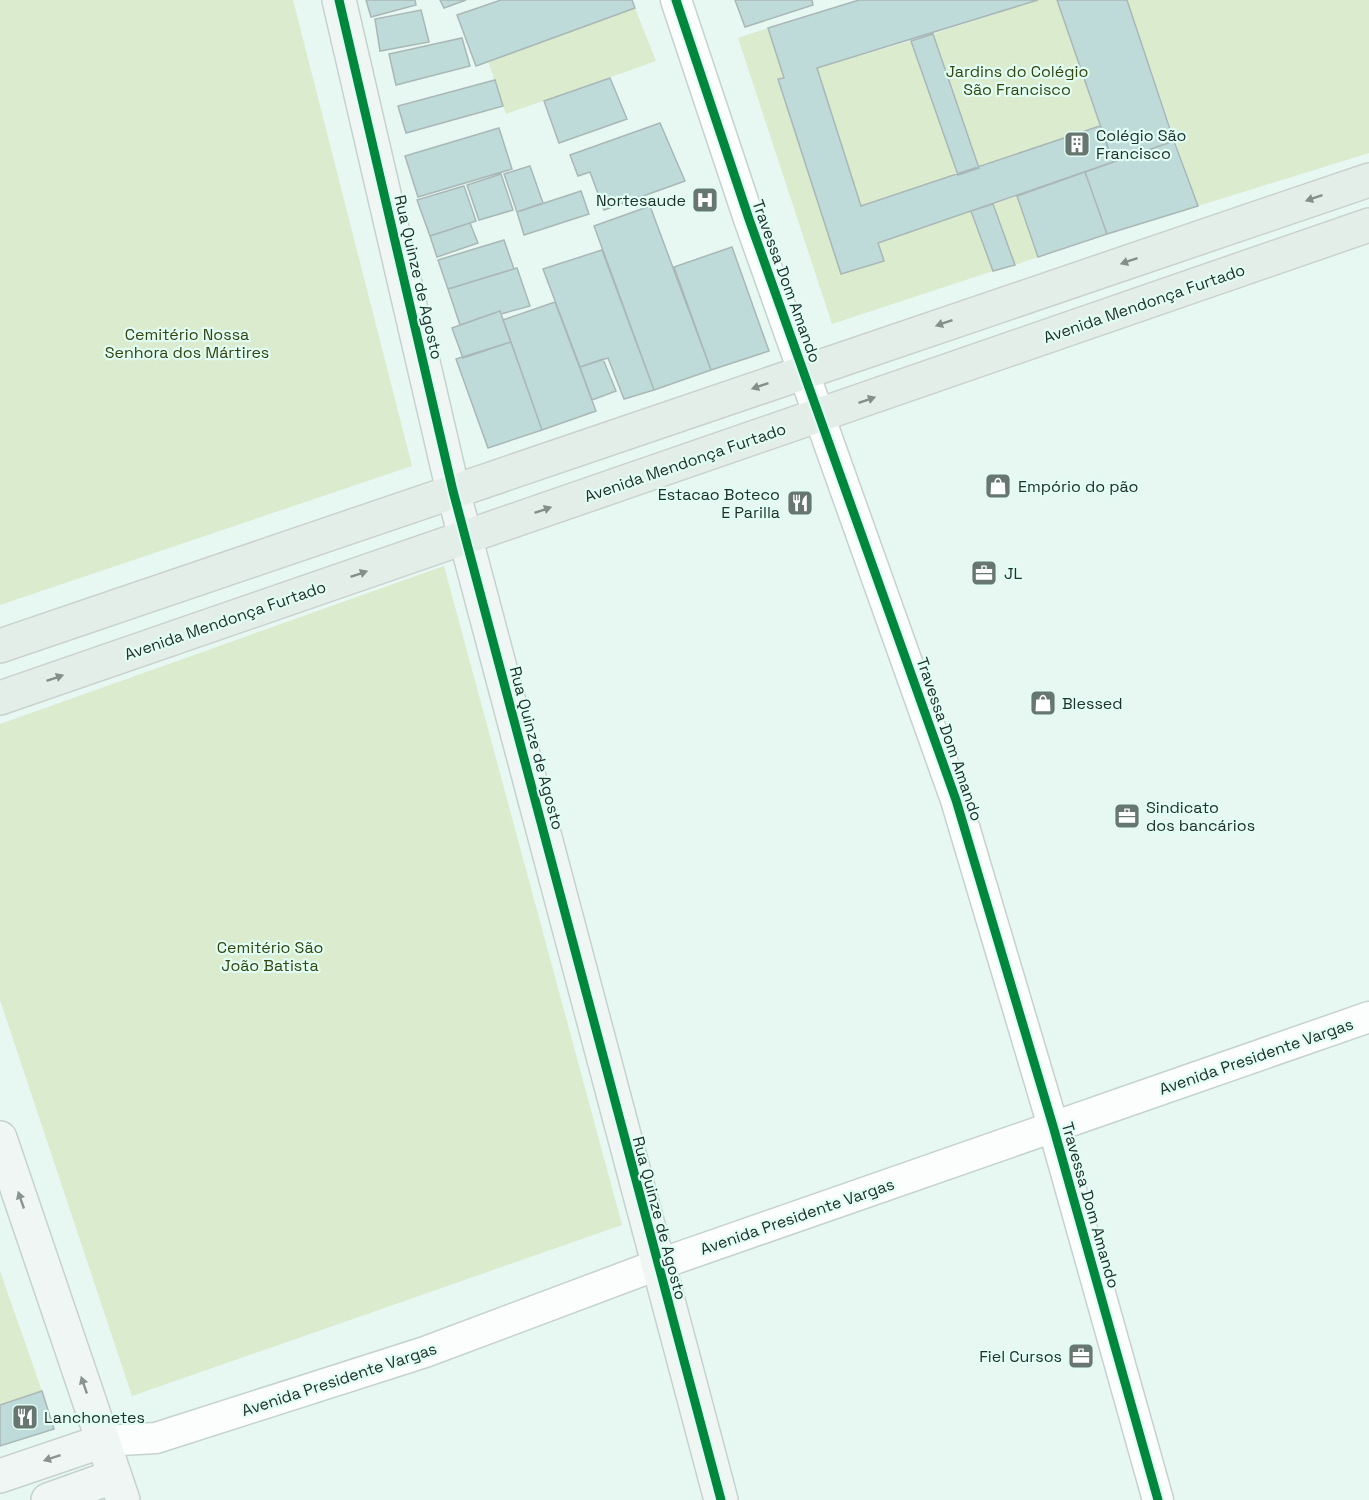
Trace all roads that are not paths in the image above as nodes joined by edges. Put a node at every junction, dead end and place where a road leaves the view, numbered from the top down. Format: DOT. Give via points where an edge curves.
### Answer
graph roads {
  1 [pos="339,0"];
  2 [pos="675,0"];
  3 [pos="1369,180"];
  4 [pos="1369,225"];
  5 [pos="804,371"];
  6 [pos="819,416"];
  7 [pos="453,491"];
  8 [pos="466,537"];
  9 [pos="0,646"];
  10 [pos="0,698"];
  11 [pos="1369,1017"];
  12 [pos="1053,1126"];
  13 [pos="0,1138"];
  14 [pos="657,1264"];
  15 [pos="156,1438"];
  16 [pos="103,1441"];
  17 [pos="0,1476"];
  18 [pos="119,1488"];
  19 [pos="48,1500"];
  20 [pos="721,1500"];
  21 [pos="1158,1500"];
  1 -- 7 [label="street, Rua Quinze de Agosto"];
  2 -- 5 [label="street, Travessa Dom Amando"];
  3 -- 5 [label="main road, one-way"];
  6 -- 4 [label="main road, Avenida Mendonça Furtado, one-way"];
  5 -- 6 [label="street, Travessa Dom Amando"];
  5 -- 7 [label="main road, one-way"];
  8 -- 6 [label="main road, Avenida Mendonça Furtado, one-way"];
  6 -- 12 [label="street, Travessa Dom Amando" via="956,800"];
  7 -- 8 [label="street, Rua Quinze de Agosto"];
  7 -- 9 [label="main road"];
  10 -- 8 [label="main road, Avenida Mendonça Furtado, one-way"];
  8 -- 14 [label="street, Rua Quinze de Agosto"];
  11 -- 12 [label="street, Avenida Presidente Vargas"];
  12 -- 14 [label="street, Avenida Presidente Vargas"];
  12 -- 21 [label="street, Travessa Dom Amando"];
  16 -- 13 [label="street, one-way"];
  14 -- 15 [label="street, Avenida Presidente Vargas" via="425,1352"];
  14 -- 20 [label="street, Rua Quinze de Agosto"];
  15 -- 16 [label="street, Avenida Presidente Vargas"];
  15 -- 18 [label="street, Avenida Presidente Vargas"];
  16 -- 17 [label="street, Avenida Presidente Vargas, one-way"];
  16 -- 18 [label="street"];
  18 -- 19 [label="street, Avenida Presidente Vargas"];
}
